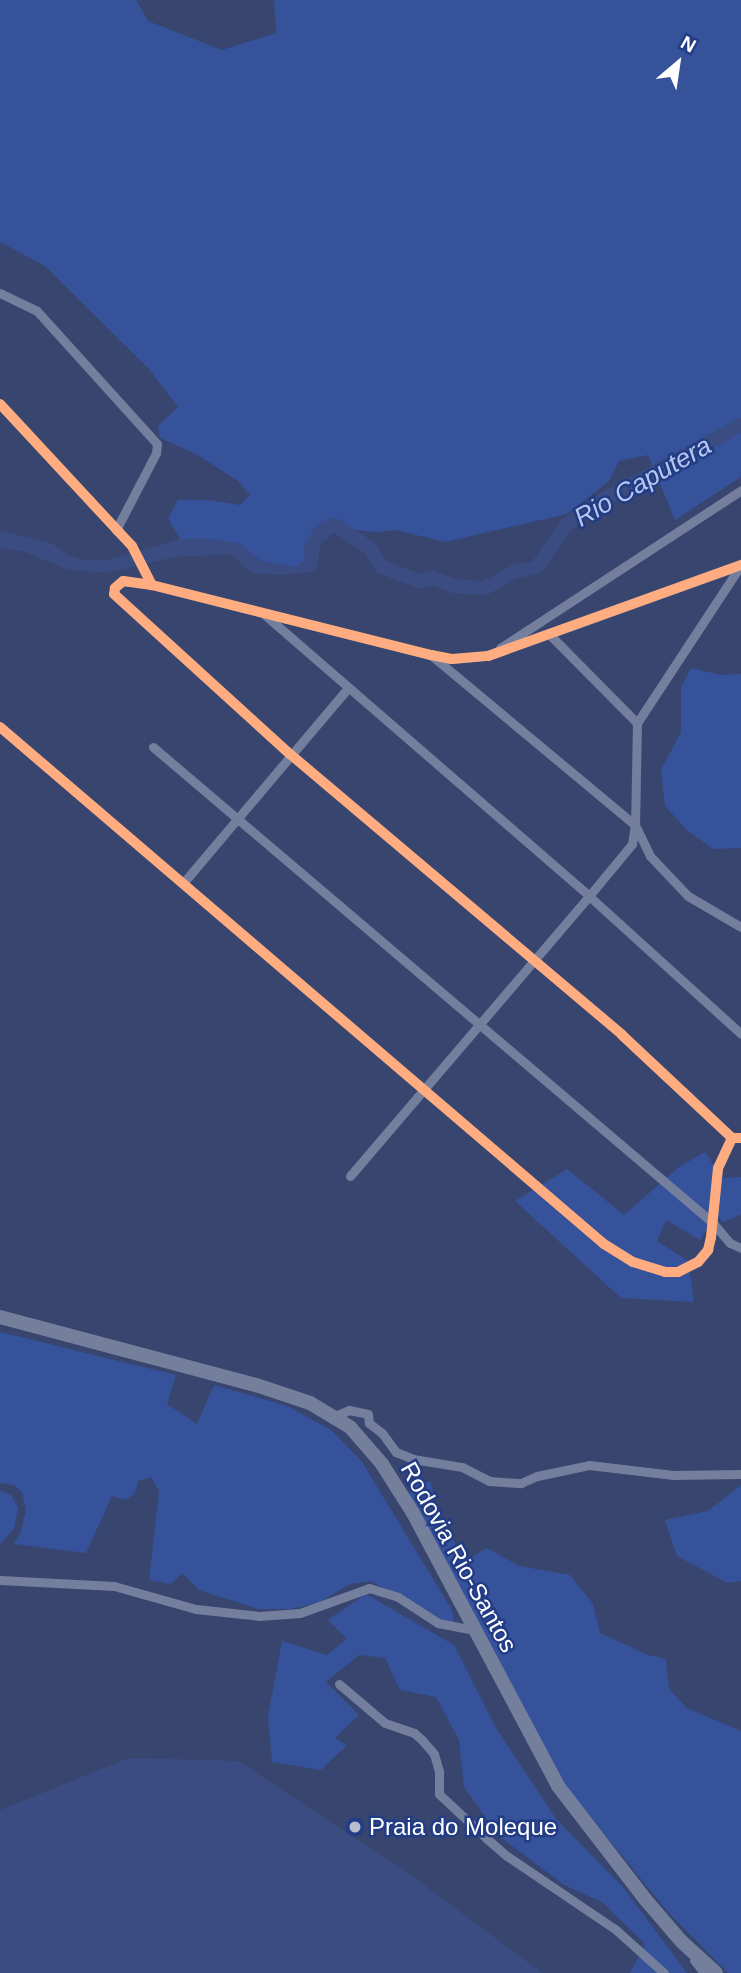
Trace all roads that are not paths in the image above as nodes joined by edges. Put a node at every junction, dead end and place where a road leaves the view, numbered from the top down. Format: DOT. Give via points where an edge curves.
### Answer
graph roads {
  1 [pos="0,293"];
  2 [pos="0,404"];
  3 [pos="741,490"];
  4 [pos="116,530"];
  5 [pos="741,566"];
  6 [pos="152,585"];
  7 [pos="262,612"];
  8 [pos="550,635"];
  9 [pos="431,655"];
  10 [pos="488,656"];
  11 [pos="347,689"];
  12 [pos="637,723"];
  13 [pos="0,727"];
  14 [pos="153,747"];
  15 [pos="290,754"];
  16 [pos="236,818"];
  17 [pos="635,825"];
  18 [pos="184,882"];
  19 [pos="589,896"];
  20 [pos="741,927"];
  21 [pos="533,960"];
  22 [pos="479,1023"];
  23 [pos="741,1034"];
  24 [pos="425,1088"];
  25 [pos="737,1138"];
  26 [pos="350,1176"];
  27 [pos="713,1223"];
  28 [pos="741,1248"];
  29 [pos="0,1318"];
  30 [pos="335,1416"];
  31 [pos="391,1447"];
  32 [pos="382,1464"];
  33 [pos="741,1474"];
  34 [pos="0,1580"];
  35 [pos="474,1630"];
  36 [pos="338,1684"];
  37 [pos="681,1941"];
  38 [pos="664,1973"];
  39 [pos="704,1973"];
  40 [pos="716,1973"];
  1 -- 4 [label="street" via="37,311 157,444"];
  2 -- 4 [label="street"];
  3 -- 10 [label="street"];
  4 -- 6 [label="street" via="132,546"];
  5 -- 8 [label="street"];
  5 -- 12 [label="street"];
  6 -- 7 [label="street"];
  6 -- 15 [label="street" via="123,581 114,594"];
  7 -- 9 [label="street"];
  7 -- 11 [label="street"];
  8 -- 10 [label="street"];
  8 -- 12 [label="street"];
  9 -- 10 [label="street" via="452,659"];
  9 -- 17 [label="street"];
  11 -- 15 [label="street"];
  11 -- 19 [label="street"];
  12 -- 17 [label="street"];
  13 -- 18 [label="street"];
  14 -- 16 [label="street"];
  15 -- 16 [label="street"];
  15 -- 21 [label="street"];
  16 -- 18 [label="street"];
  16 -- 22 [label="street"];
  17 -- 19 [label="street" via="632,844"];
  17 -- 20 [label="street" via="650,856 667,876 688,895"];
  18 -- 24 [label="street"];
  19 -- 21 [label="street"];
  19 -- 23 [label="street"];
  21 -- 22 [label="street"];
  21 -- 25 [label="street"];
  22 -- 24 [label="street"];
  22 -- 27 [label="street"];
  24 -- 26 [label="street"];
  24 -- 27 [label="street" via="604,1244 633,1262 665,1272 690,1268 708,1250"];
  25 -- 27 [label="street" via="718,1168"];
  27 -- 28 [label="street" via="730,1243"];
  29 -- 30 [label="highway, Rodovia Rio-Santos" via="256,1385"];
  30 -- 31 [label="street" via="349,1409 368,1414 369,1423"];
  30 -- 32 [label="highway, Rodovia Rio-Santos"];
  31 -- 32 [label="street"];
  31 -- 33 [label="street" via="406,1457 462,1467 489,1481 509,1484 589,1465 673,1475"];
  32 -- 35 [label="highway, Rodovia Rio-Santos"];
  34 -- 35 [label="street" via="114,1586 196,1609 259,1616 300,1613 369,1588 398,1597 438,1623"];
  35 -- 37 [label="highway, Rodovia Rio-Santos" via="558,1786"];
  36 -- 38 [label="street" via="385,1723 422,1740 434,1754 439,1794 486,1838 615,1929"];
  37 -- 39 [label="street"];
  37 -- 40 [label="highway, Rodovia Rio-Santos"];
}
